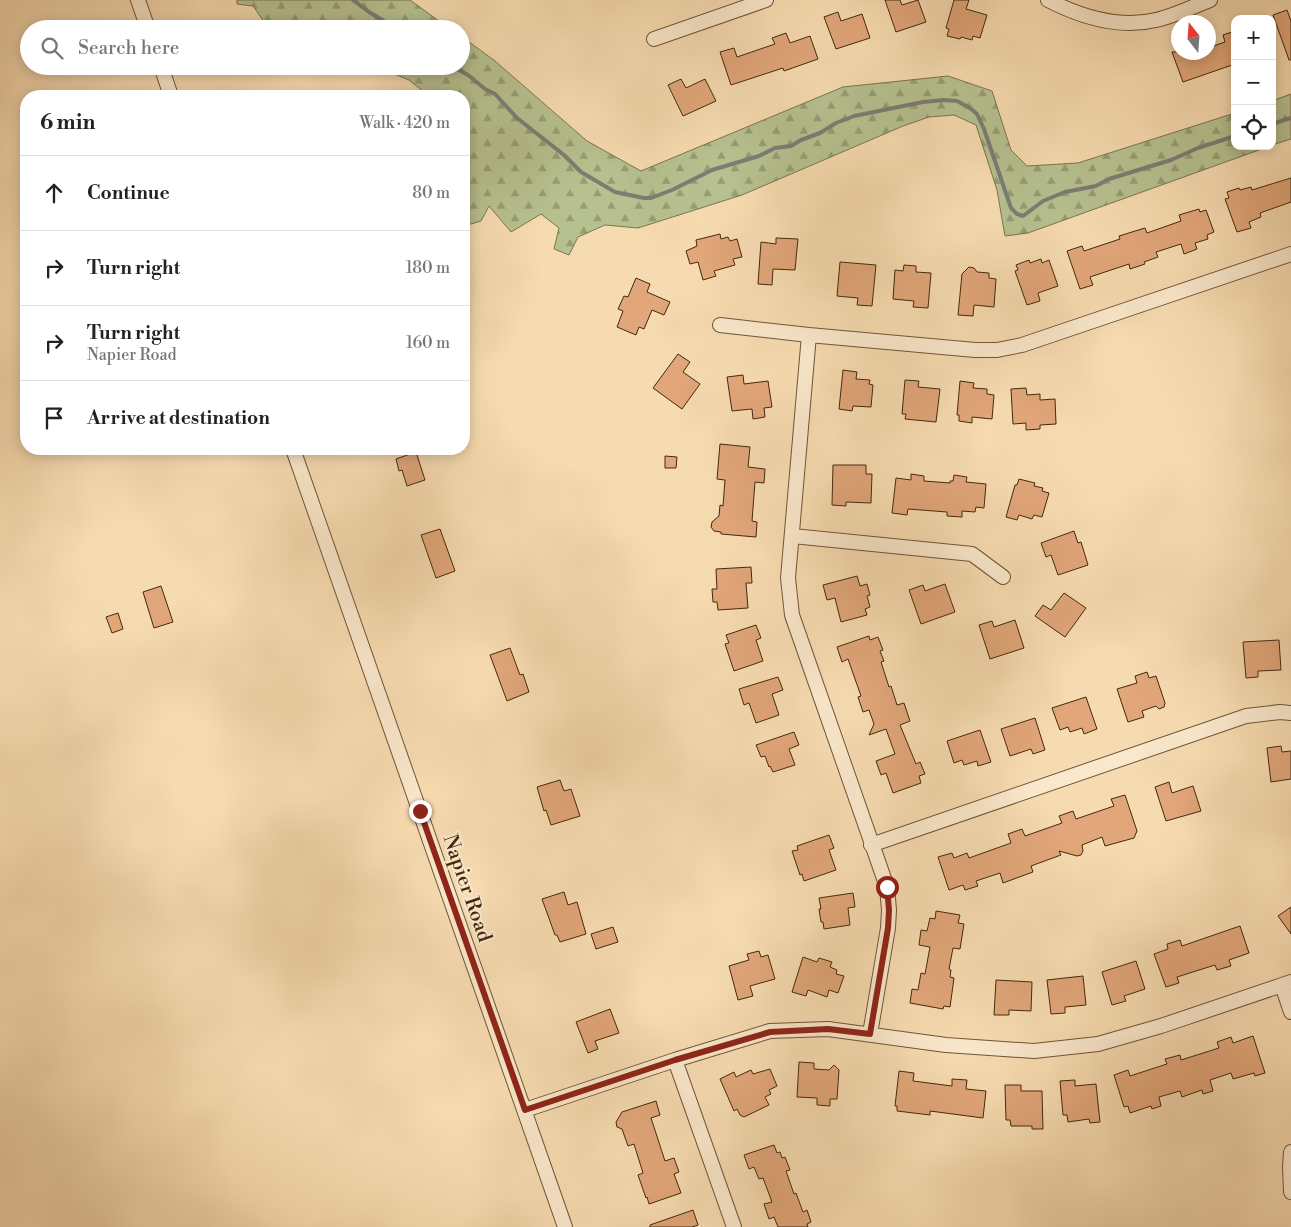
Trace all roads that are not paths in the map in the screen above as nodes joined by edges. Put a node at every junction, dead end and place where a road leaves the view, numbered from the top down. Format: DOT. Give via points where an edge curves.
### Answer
graph roads {
  1 [pos="138,0"];
  2 [pos="766,0"];
  3 [pos="1048,0"];
  4 [pos="1210,0"];
  5 [pos="145,20"];
  6 [pos="654,39"];
  7 [pos="164,75"];
  8 [pos="170,90"];
  9 [pos="1291,254"];
  10 [pos="720,324"];
  11 [pos="810,335"];
  12 [pos="295,455"];
  13 [pos="793,536"];
  14 [pos="1003,577"];
  15 [pos="1291,713"];
  16 [pos="872,845"];
  17 [pos="1286,984"];
  18 [pos="1291,1012"];
  19 [pos="870,1034"];
  20 [pos="675,1060"];
  21 [pos="525,1110"];
  22 [pos="1291,1152"];
  23 [pos="1291,1192"];
  24 [pos="565,1227"];
  25 [pos="734,1227"];
  1 -- 5 [label="street"];
  2 -- 6 [label="street"];
  3 -- 4 [label="street" via="1073,13 1100,21 1133,23 1156,20"];
  7 -- 8 [label="street"];
  9 -- 11 [label="street" via="1022,345 997,350"];
  10 -- 11 [label="street"];
  11 -- 13 [label="street"];
  12 -- 21 [label="street, Napier Road"];
  13 -- 14 [label="street" via="972,554"];
  13 -- 16 [label="street" via="788,578 792,615"];
  15 -- 16 [label="street" via="1246,716"];
  16 -- 19 [label="street" via="887,887 889,910 886,952"];
  17 -- 18 [label="street"];
  17 -- 19 [label="street" via="1098,1044 1034,1051 946,1045"];
  19 -- 20 [label="street" via="828,1029 770,1032"];
  20 -- 21 [label="street"];
  20 -- 25 [label="street"];
  21 -- 24 [label="street, Napier Road"];
  22 -- 23 [label="street"];
}
